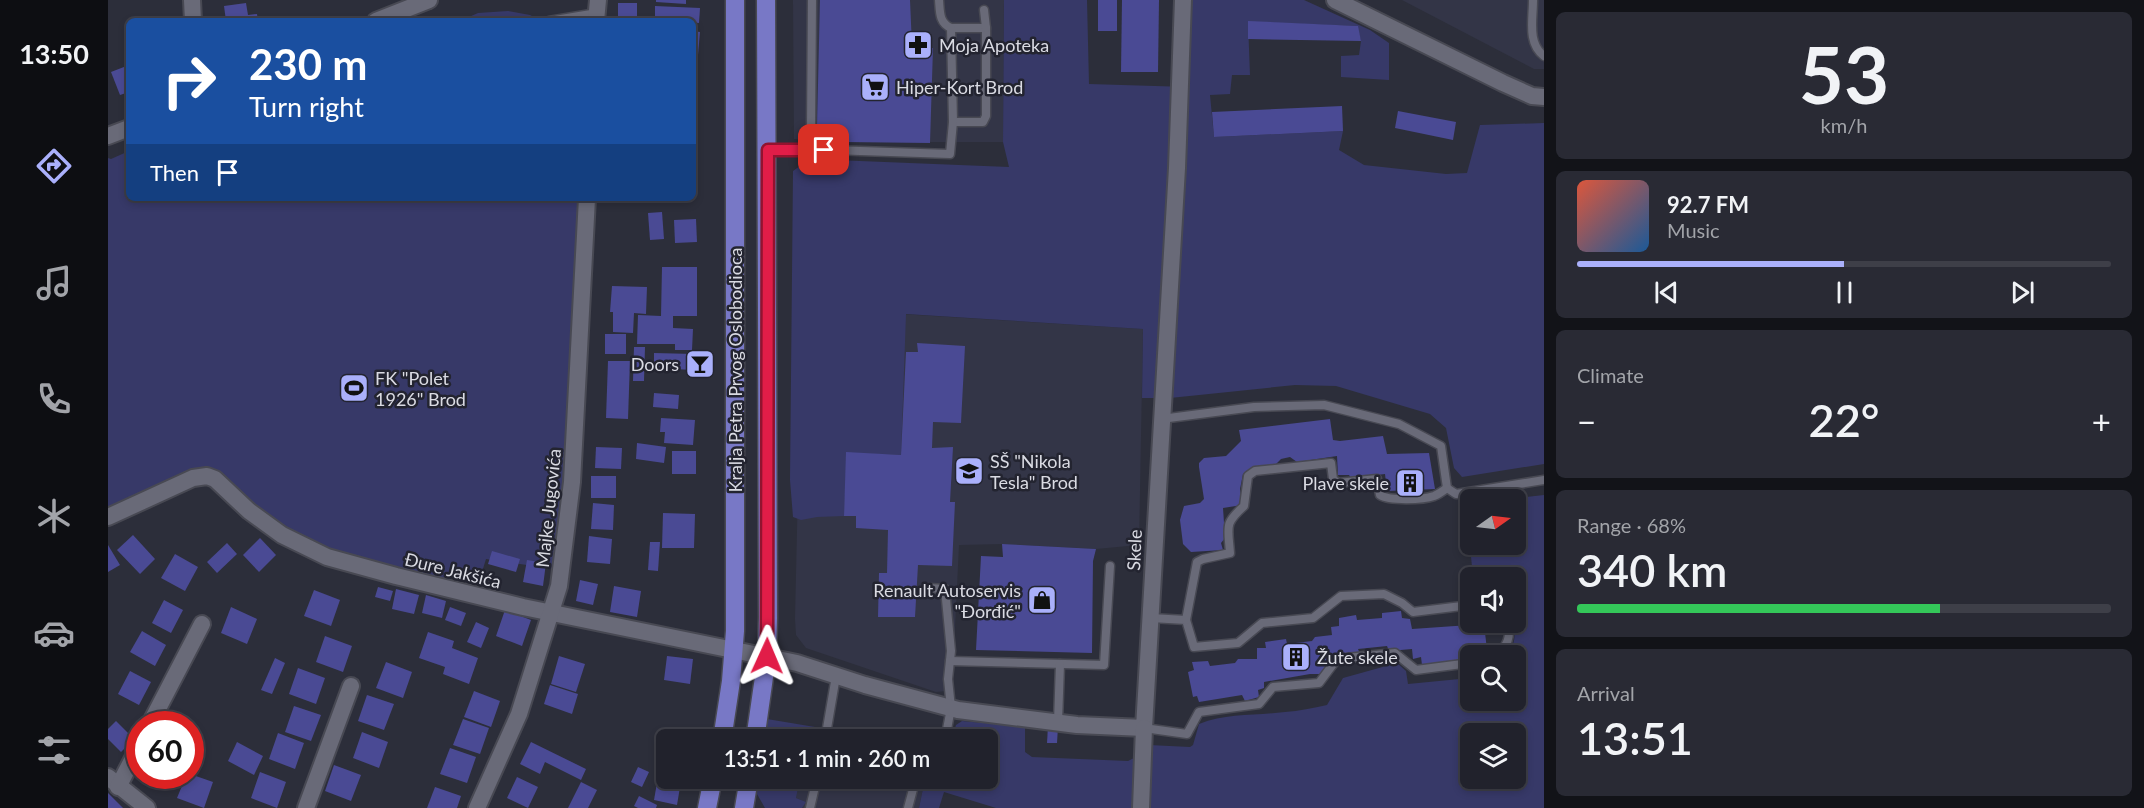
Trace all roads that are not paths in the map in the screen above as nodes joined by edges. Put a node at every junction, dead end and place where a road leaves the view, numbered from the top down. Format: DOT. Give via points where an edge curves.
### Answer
graph roads {
  1 [pos="192,0"];
  2 [pos="429,0"];
  3 [pos="735,0"];
  4 [pos="766,0"];
  5 [pos="812,0"];
  6 [pos="939,0"];
  7 [pos="1183,0"];
  8 [pos="1335,0"];
  9 [pos="1533,0"];
  10 [pos="984,10"];
  11 [pos="597,11"];
  12 [pos="382,12"];
  13 [pos="193,18"];
  14 [pos="563,18"];
  15 [pos="951,28"];
  16 [pos="986,28"];
  17 [pos="1544,56"];
  18 [pos="1544,98"];
  19 [pos="953,122"];
  20 [pos="126,129"];
  21 [pos="108,136"];
  22 [pos="801,149"];
  23 [pos="768,150"];
  24 [pos="586,201"];
  25 [pos="1161,419"];
  26 [pos="1544,480"];
  27 [pos="1447,488"];
  28 [pos="108,517"];
  29 [pos="1110,566"];
  30 [pos="929,588"];
  31 [pos="1460,606"];
  32 [pos="551,613"];
  33 [pos="1151,618"];
  34 [pos="1186,620"];
  35 [pos="201,624"];
  36 [pos="733,649"];
  37 [pos="767,656"];
  38 [pos="950,661"];
  39 [pos="1060,664"];
  40 [pos="1460,664"];
  41 [pos="836,676"];
  42 [pos="351,686"];
  43 [pos="951,708"];
  44 [pos="157,711"];
  45 [pos="1058,722"];
  46 [pos="1144,728"];
  47 [pos="724,729"];
  48 [pos="757,729"];
  49 [pos="827,729"];
  50 [pos="947,729"];
  51 [pos="126,764"];
  52 [pos="113,782"];
  53 [pos="711,789"];
  54 [pos="747,789"];
  55 [pos="814,789"];
  56 [pos="913,789"];
  57 [pos="147,808"];
  58 [pos="306,808"];
  59 [pos="477,808"];
  60 [pos="707,808"];
  61 [pos="744,808"];
  62 [pos="810,808"];
  63 [pos="908,808"];
  64 [pos="1141,808"];
  1 -- 13 [label="street"];
  2 -- 12 [label="street"];
  3 -- 36 [label="main road, Kralja Petra Prvog Oslobodioca"];
  4 -- 23 [label="main road, Kralja Petra Prvog Oslobodioca"];
  5 -- 22 [label="lane" via="811,130"];
  6 -- 15 [label="lane" via="941,19"];
  7 -- 25 [label="street, Skele"];
  8 -- 18 [label="street" via="1503,83"];
  9 -- 17 [label="lane" via="1533,39 1535,49"];
  10 -- 16 [label="lane"];
  11 -- 14 [label="lane"];
  15 -- 16 [label="lane"];
  15 -- 19 [label="lane"];
  16 -- 19 [label="lane" via="986,116 983,122"];
  19 -- 22 [label="lane" via="950,154"];
  20 -- 21 [label="street"];
  22 -- 23 [label="lane"];
  23 -- 37 [label="main road, Kralja Petra Prvog Oslobodioca"];
  24 -- 32 [label="street, Majke Jugovića" via="572,482 559,586"];
  25 -- 27 [label="lane" via="1254,407 1324,405 1399,424 1440,446"];
  25 -- 33 [label="street, Skele"];
  26 -- 27 [label="lane" via="1456,494"];
  27 -- 34 [label="lane" via="1425,498 1386,499 1380,495 1377,479 1338,483 1333,479 1330,463 1254,471 1248,476 1244,506 1230,520 1230,553 1197,562"];
  28 -- 32 [label="street, Đure Jakšića" via="193,478 207,476 282,535 327,557"];
  29 -- 39 [label="lane" via="1104,665"];
  30 -- 38 [label="lane" via="945,589"];
  31 -- 34 [label="lane" via="1413,612 1384,594 1341,596 1313,618 1262,623 1238,643 1194,646"];
  32 -- 36 [label="street, Đure Jakšića"];
  32 -- 59 [label="street, Majke Jugovića" via="519,714"];
  33 -- 34 [label="lane"];
  33 -- 46 [label="street, Skele"];
  35 -- 44 [label="street"];
  36 -- 37 [label="street, Đure Jakšića"];
  36 -- 47 [label="main road, Kralja Petra Prvog Oslobodioca"];
  37 -- 41 [label="street"];
  37 -- 48 [label="main road, Kralja Petra Prvog Oslobodioca"];
  38 -- 39 [label="lane"];
  38 -- 43 [label="lane"];
  39 -- 45 [label="lane"];
  40 -- 46 [label="lane" via="1416,670 1395,653 1337,659 1319,683 1274,687 1259,704 1199,712 1187,734"];
  41 -- 43 [label="street"];
  41 -- 49 [label="lane"];
  42 -- 58 [label="street"];
  43 -- 45 [label="street"];
  43 -- 50 [label="lane"];
  45 -- 46 [label="street"];
  46 -- 64 [label="street, Skele"];
  51 -- 52 [label="street"];
  52 -- 57 [label="street"];
  53 -- 60 [label="main road"];
  54 -- 61 [label="main road"];
  55 -- 62 [label="lane"];
  56 -- 63 [label="lane"];
}
